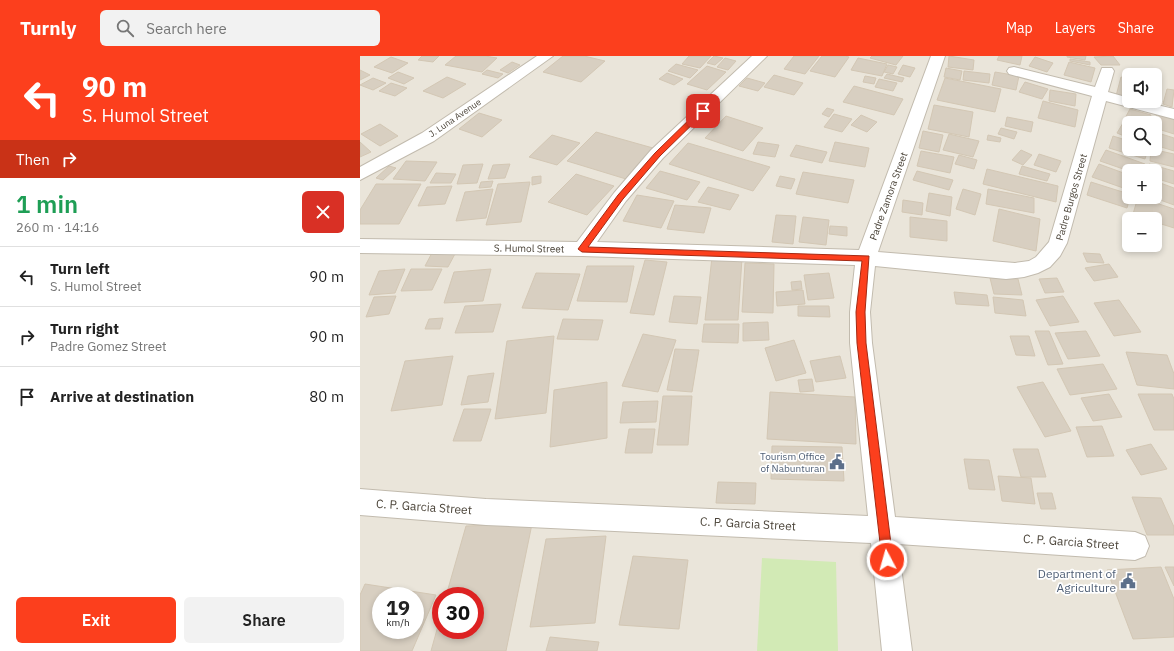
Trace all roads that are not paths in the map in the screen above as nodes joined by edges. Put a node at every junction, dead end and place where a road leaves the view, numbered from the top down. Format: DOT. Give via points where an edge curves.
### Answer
graph roads {
  1 [pos="546,56"];
  2 [pos="760,56"];
  3 [pos="938,56"];
  4 [pos="1107,70"];
  5 [pos="1014,71"];
  6 [pos="1100,94"];
  7 [pos="1174,114"];
  8 [pos="360,174"];
  9 [pos="360,246"];
  10 [pos="582,249"];
  11 [pos="866,258"];
  12 [pos="360,502"];
  13 [pos="884,530"];
  14 [pos="1135,546"];
  15 [pos="897,651"];
  1 -- 8 [label="street, J. Luna Avenue" via="428,137"];
  2 -- 10 [label="street" via="657,154 620,197"];
  3 -- 11 [label="street, Padre Zamora Street"];
  4 -- 6 [label="street, Padre Burgos Street"];
  5 -- 6 [label="street"];
  6 -- 7 [label="street"];
  6 -- 11 [label="street, Padre Burgos Street" via="1058,243 1050,257 1039,266 1006,271"];
  9 -- 10 [label="street, S. Humol Street"];
  10 -- 11 [label="street, S. Humol Street"];
  11 -- 13 [label="street, Padre Zamora Street" via="860,312 861,343"];
  12 -- 13 [label="street, C. P. Garcia Street" via="486,512"];
  13 -- 14 [label="street, C. P. Garcia Street"];
  13 -- 15 [label="street, Padre Zamora Street"];
}
